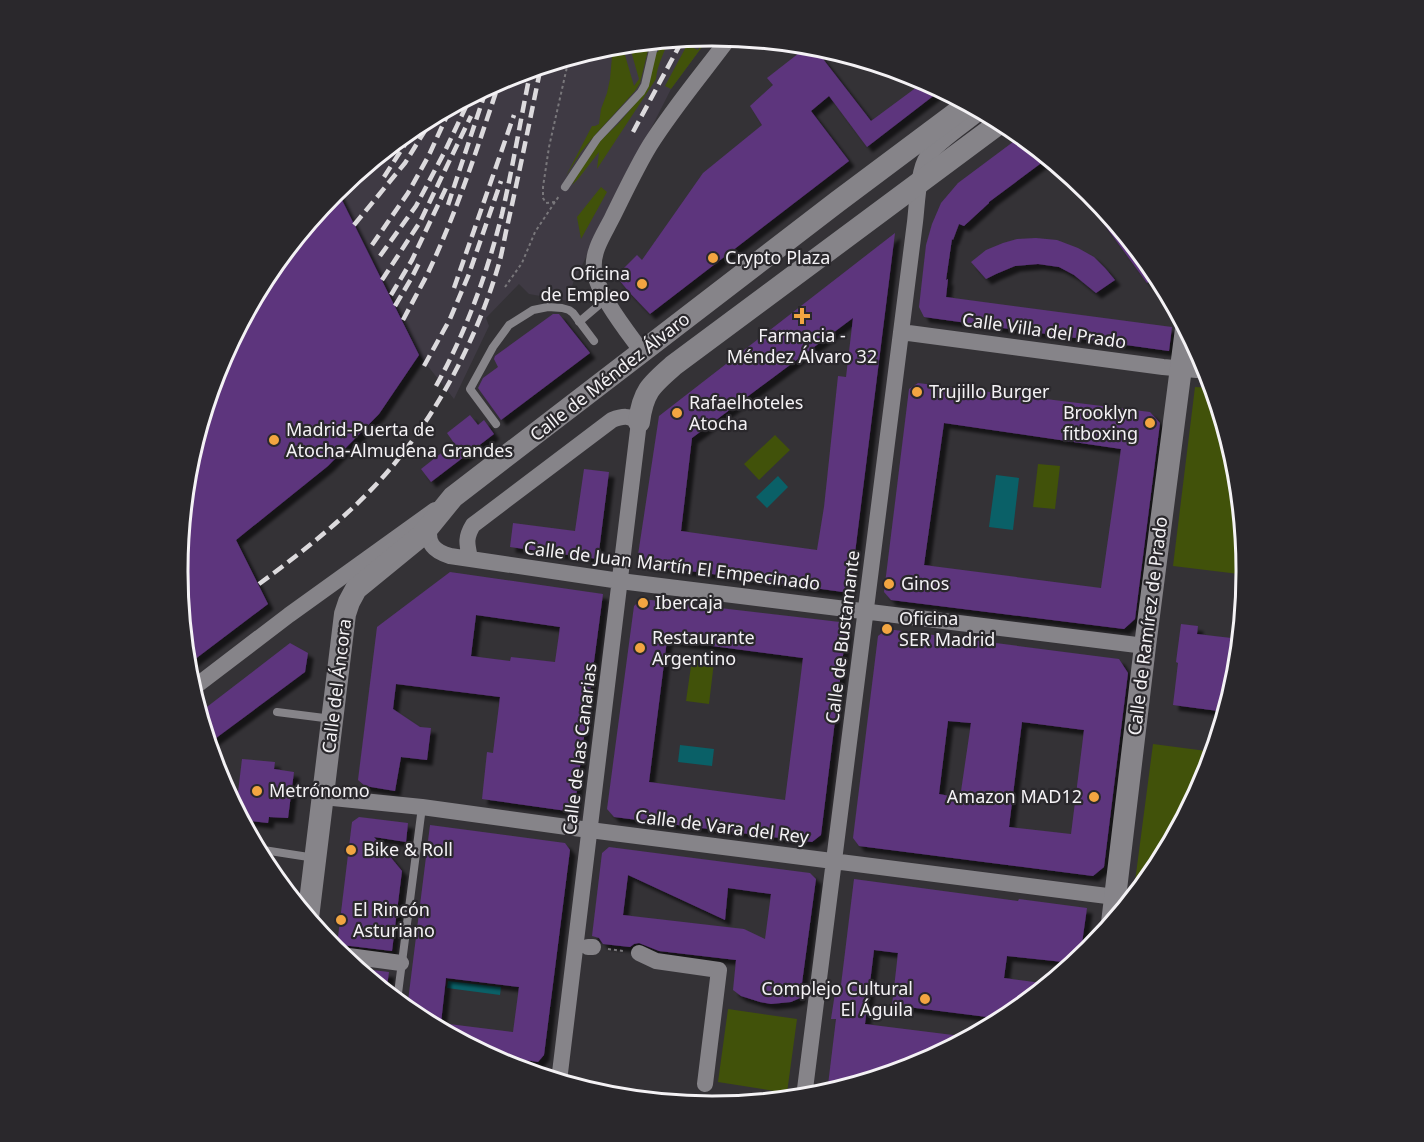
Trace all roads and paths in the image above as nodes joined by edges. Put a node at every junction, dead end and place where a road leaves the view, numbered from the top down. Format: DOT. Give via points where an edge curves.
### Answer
graph roads {
  1 [pos="723,47"];
  2 [pos="653,50"];
  3 [pos="567,67"];
  4 [pos="960,110"];
  5 [pos="974,117"];
  6 [pos="992,128"];
  7 [pos="920,182"];
  8 [pos="565,187"];
  9 [pos="555,202"];
  10 [pos="505,287"];
  11 [pos="606,299"];
  12 [pos="579,322"];
  13 [pos="901,332"];
  14 [pos="594,341"];
  15 [pos="642,352"];
  16 [pos="1196,370"];
  17 [pos="495,423"];
  18 [pos="639,423"];
  19 [pos="453,497"];
  20 [pos="430,525"];
  21 [pos="470,558"];
  22 [pos="620,581"];
  23 [pos="866,611"];
  24 [pos="1145,646"];
  25 [pos="200,683"];
  26 [pos="277,712"];
  27 [pos="332,719"];
  28 [pos="323,797"];
  29 [pos="422,807"];
  30 [pos="589,829"];
  31 [pos="269,851"];
  32 [pos="316,858"];
  33 [pos="834,860"];
  34 [pos="1115,897"];
  35 [pos="310,907"];
  36 [pos="1114,907"];
  37 [pos="591,947"];
  38 [pos="639,953"];
  39 [pos="358,957"];
  40 [pos="401,963"];
  41 [pos="398,991"];
  42 [pos="560,1073"];
  43 [pos="705,1084"];
  44 [pos="805,1087"];
  1 -- 11 [label="street" via="650,146 596,251 594,268"];
  2 -- 8 [label="lane" via="641,92 597,139"];
  3 -- 9 [label="path" via="543,188 546,203"];
  4 -- 15 [label="main road, Calle de Méndez Álvaro"];
  5 -- 7 [label="street" via="927,156"];
  6 -- 7 [label="main road, Calle de Méndez Álvaro"];
  7 -- 13 [label="street, Calle de Bustamante"];
  7 -- 18 [label="main road, Calle de Méndez Álvaro" via="652,384 641,405"];
  8 -- 9 [label="path"];
  9 -- 10 [label="path"];
  11 -- 12 [label="lane"];
  11 -- 15 [label="street"];
  12 -- 14 [label="lane"];
  12 -- 17 [label="lane" via="569,310 548,307 533,310 509,325 470,389"];
  13 -- 16 [label="street, Calle Villa del Prado"];
  13 -- 23 [label="street, Calle de Bustamante"];
  15 -- 19 [label="main road, Calle de Méndez Álvaro"];
  16 -- 24 [label="main road, Calle de Ramírez de Prado"];
  18 -- 21 [label="street, Calle de Méndez Álvaro" via="628,416 612,420 473,525 467,539"];
  18 -- 22 [label="street, Calle de las Canarias"];
  19 -- 20 [label="main road, Calle del Áncora"];
  19 -- 25 [label="street, Calle de Méndez Álvaro"];
  20 -- 21 [label="street, Calle de Juan Martín El Empecinado" via="430,541 439,552"];
  20 -- 27 [label="main road, Calle del Áncora" via="364,581 349,602"];
  21 -- 22 [label="street, Calle de Juan Martín El Empecinado"];
  22 -- 23 [label="street, Calle de Juan Martín El Empecinado"];
  22 -- 30 [label="street, Calle de las Canarias"];
  23 -- 24 [label="street, Calle de Juan Martín El Empecinado"];
  23 -- 33 [label="street, Calle de Bustamante"];
  24 -- 34 [label="main road, Calle de Ramírez de Prado"];
  26 -- 27 [label="lane"];
  27 -- 28 [label="main road, Calle del Áncora"];
  28 -- 29 [label="street, Calle de Vara del Rey"];
  28 -- 32 [label="main road, Calle del Áncora"];
  29 -- 30 [label="street, Calle de Vara del Rey"];
  29 -- 40 [label="lane"];
  30 -- 33 [label="street, Calle de Vara del Rey"];
  30 -- 42 [label="street, Calle de las Canarias"];
  31 -- 32 [label="lane"];
  32 -- 35 [label="main road, Calle del Áncora"];
  33 -- 34 [label="street, Calle de Vara del Rey"];
  33 -- 44 [label="street, Calle de Bustamante"];
  34 -- 36 [label="main road, Calle de Ramírez de Prado"];
  37 -- 38 [label="path"];
  38 -- 43 [label="street" via="657,961 719,969"];
  39 -- 40 [label="street"];
  40 -- 41 [label="lane"];
}
